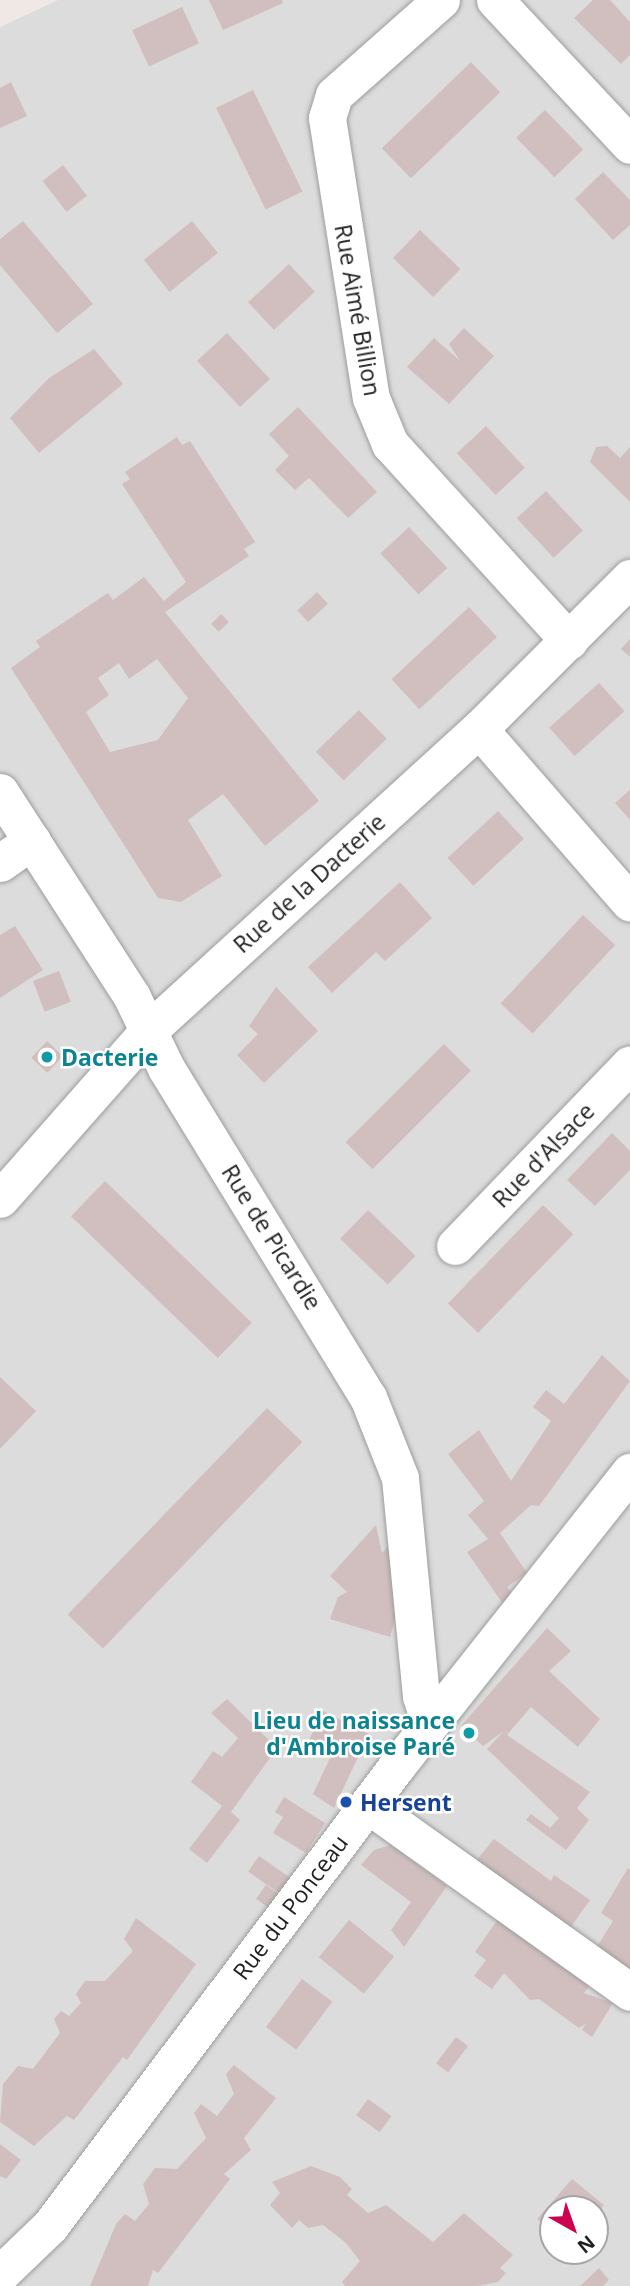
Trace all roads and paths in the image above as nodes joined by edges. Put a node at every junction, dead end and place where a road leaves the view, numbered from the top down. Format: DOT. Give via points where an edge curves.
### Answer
graph roads {
  1 [pos="441,0"];
  2 [pos="495,0"];
  3 [pos="630,145"];
  4 [pos="630,578"];
  5 [pos="569,641"];
  6 [pos="479,729"];
  7 [pos="0,792"];
  8 [pos="32,841"];
  9 [pos="0,863"];
  10 [pos="630,902"];
  11 [pos="149,1030"];
  12 [pos="630,1064"];
  13 [pos="0,1199"];
  14 [pos="455,1246"];
  15 [pos="630,1472"];
  16 [pos="430,1724"];
  17 [pos="368,1805"];
  18 [pos="630,1992"];
  19 [pos="12,2276"];
  1 -- 5 [label="street, Rue Aimé Billion" via="334,95 327,118 371,398 390,444"];
  2 -- 3 [label="street"];
  4 -- 5 [label="street, Rue de la Dacterie"];
  5 -- 6 [label="street, Rue de la Dacterie"];
  6 -- 10 [label="street"];
  6 -- 11 [label="street, Rue de la Dacterie"];
  7 -- 8 [label="street, Rue de Picardie"];
  8 -- 9 [label="street"];
  8 -- 11 [label="street, Rue de Picardie"];
  11 -- 13 [label="street, Rue de la Dacterie"];
  11 -- 16 [label="street, Rue de Picardie" via="334,1337 386,1438 400,1478 421,1696"];
  12 -- 14 [label="street, Rue d'Alsace"];
  15 -- 16 [label="street, Rue du Ponceau"];
  16 -- 17 [label="street, Rue du Ponceau"];
  17 -- 18 [label="street"];
  17 -- 19 [label="street, Rue du Ponceau"];
}
